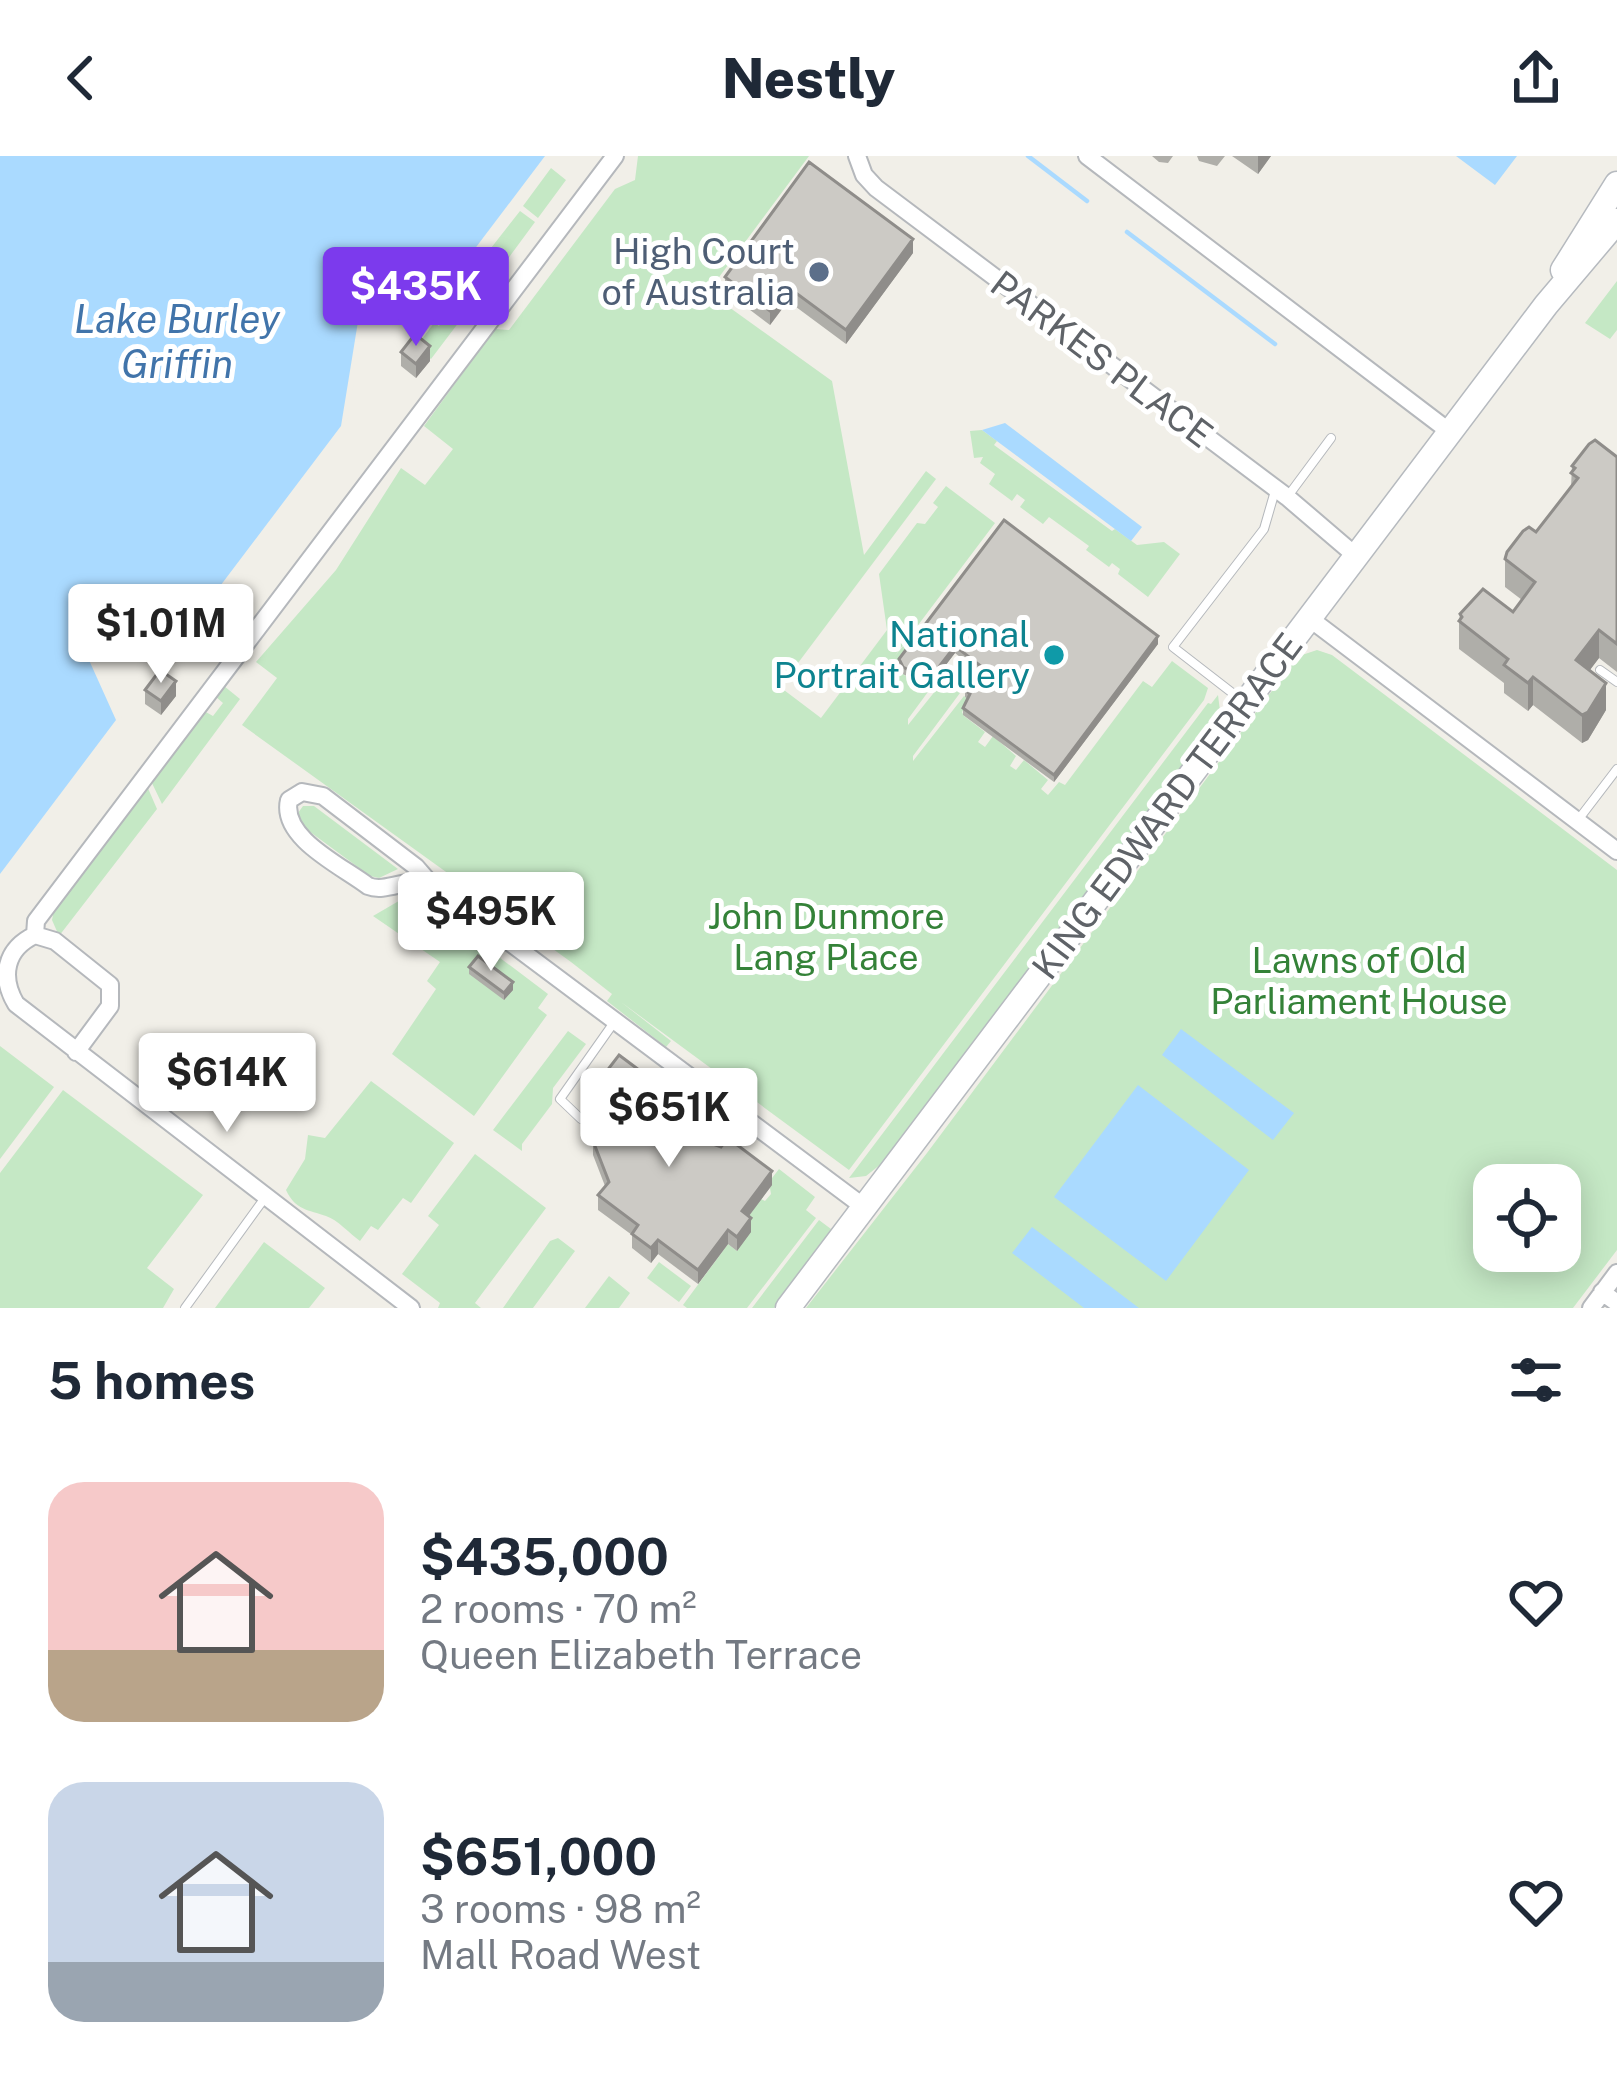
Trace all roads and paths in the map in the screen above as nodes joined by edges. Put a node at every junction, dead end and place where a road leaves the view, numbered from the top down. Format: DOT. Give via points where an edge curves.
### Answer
graph roads {
  1 [pos="615,156"];
  2 [pos="857,156"];
  3 [pos="1087,156"];
  4 [pos="1617,184"];
  5 [pos="1617,221"];
  6 [pos="1546,305"];
  7 [pos="1450,432"];
  8 [pos="1331,438"];
  9 [pos="1281,494"];
  10 [pos="1364,546"];
  11 [pos="1309,619"];
  12 [pos="1600,670"];
  13 [pos="1617,682"];
  14 [pos="1245,703"];
  15 [pos="1617,769"];
  16 [pos="1577,821"];
  17 [pos="1617,851"];
  18 [pos="429,882"];
  19 [pos="35,935"];
  20 [pos="616,1020"];
  21 [pos="76,1052"];
  22 [pos="581,1119"];
  23 [pos="265,1197"];
  24 [pos="864,1207"];
  25 [pos="1617,1273"];
  26 [pos="1610,1298"];
  27 [pos="184,1308"];
  28 [pos="411,1308"];
  29 [pos="788,1308"];
  30 [pos="1591,1308"];
  1 -- 19 [label="street" via="37,920"];
  2 -- 9 [label="street, PARKES PLACE" via="876,188"];
  3 -- 7 [label="street"];
  4 -- 6 [label="main road, KING EDWARD TERRACE"];
  5 -- 6 [label="main road, KING EDWARD TERRACE"];
  6 -- 7 [label="main road, KING EDWARD TERRACE"];
  7 -- 10 [label="main road, KING EDWARD TERRACE"];
  8 -- 9 [label="lane"];
  9 -- 10 [label="street, PARKES PLACE"];
  9 -- 14 [label="lane" via="1264,529 1173,647"];
  10 -- 11 [label="main road, KING EDWARD TERRACE"];
  11 -- 14 [label="main road, KING EDWARD TERRACE"];
  11 -- 16 [label="street"];
  12 -- 13 [label="lane"];
  14 -- 24 [label="main road, KING EDWARD TERRACE"];
  15 -- 16 [label="lane"];
  16 -- 17 [label="street"];
  18 -- 18 [label="street" via="368,886 295,831 289,800 319,794"];
  18 -- 20 [label="street"];
  19 -- 21 [label="street" via="11,954 5,980 16,1004"];
  19 -- 21 [label="street" via="55,941 110,985 110,1006"];
  20 -- 22 [label="lane" via="560,1099"];
  20 -- 24 [label="street"];
  21 -- 23 [label="street"];
  23 -- 27 [label="lane"];
  23 -- 28 [label="street"];
  24 -- 29 [label="main road, KING EDWARD TERRACE"];
  25 -- 26 [label="street"];
  26 -- 30 [label="street"];
}
